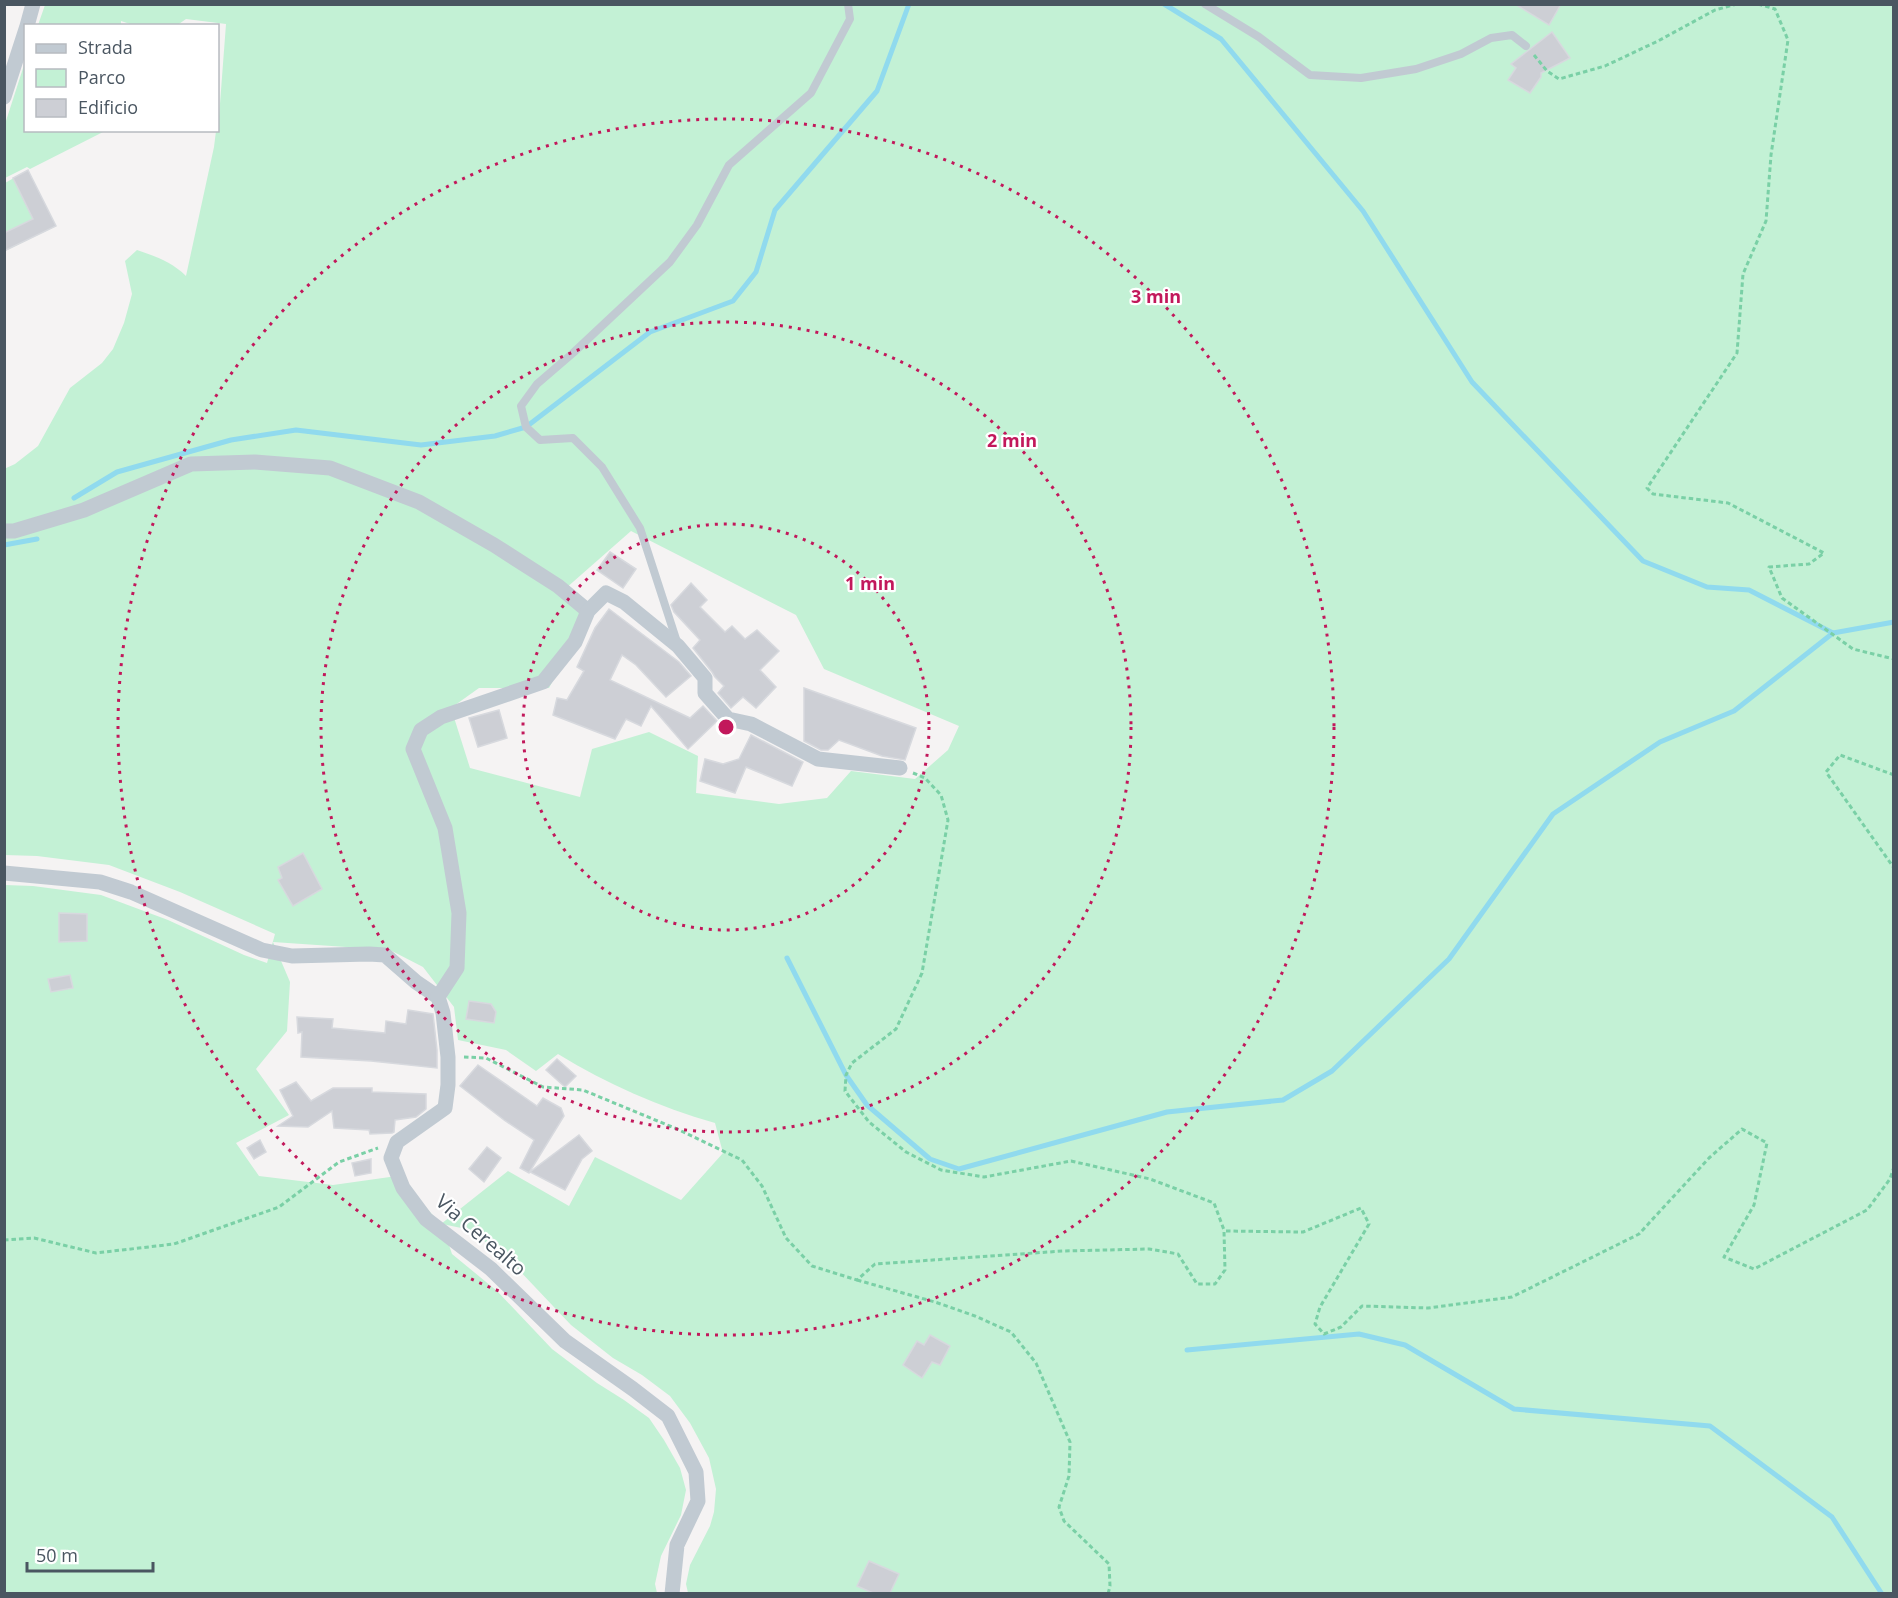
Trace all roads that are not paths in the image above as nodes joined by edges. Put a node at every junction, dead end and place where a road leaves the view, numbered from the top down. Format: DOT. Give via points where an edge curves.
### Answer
graph roads {
  1 [pos="33,4"];
  2 [pos="848,4"];
  3 [pos="1205,4"];
  4 [pos="27,24"];
  5 [pos="24,33"];
  6 [pos="1526,46"];
  7 [pos="4,97"];
  8 [pos="4,531"];
  9 [pos="588,611"];
  10 [pos="678,646"];
  11 [pos="900,768"];
  12 [pos="4,873"];
  13 [pos="438,997"];
  14 [pos="672,1593"];
  1 -- 4 [label="street"];
  2 -- 10 [label="lane" via="850,19 812,93 729,165 697,225 670,262 537,384 521,406 526,427 540,440 573,438 602,467 640,528"];
  3 -- 6 [label="lane" via="1310,75 1361,78 1416,69 1461,54 1491,38 1512,35"];
  5 -- 7 [label="street"];
  8 -- 9 [label="street" via="84,510 191,464 255,462 330,468 419,502 558,586"];
  9 -- 10 [label="street" via="606,593 624,602"];
  9 -- 13 [label="street" via="575,642 543,682 441,717 421,730 413,749 444,828 459,913 457,968"];
  10 -- 11 [label="street" via="705,678 705,693 728,719 751,724 818,759"];
  12 -- 13 [label="street" via="100,882 262,950 292,956 385,956"];
  13 -- 14 [label="street, Via Cerealto" via="444,1013 448,1057 445,1107 397,1142 391,1158 403,1188 426,1219 491,1269 566,1341 668,1416 696,1472 698,1501 677,1545"];
}
